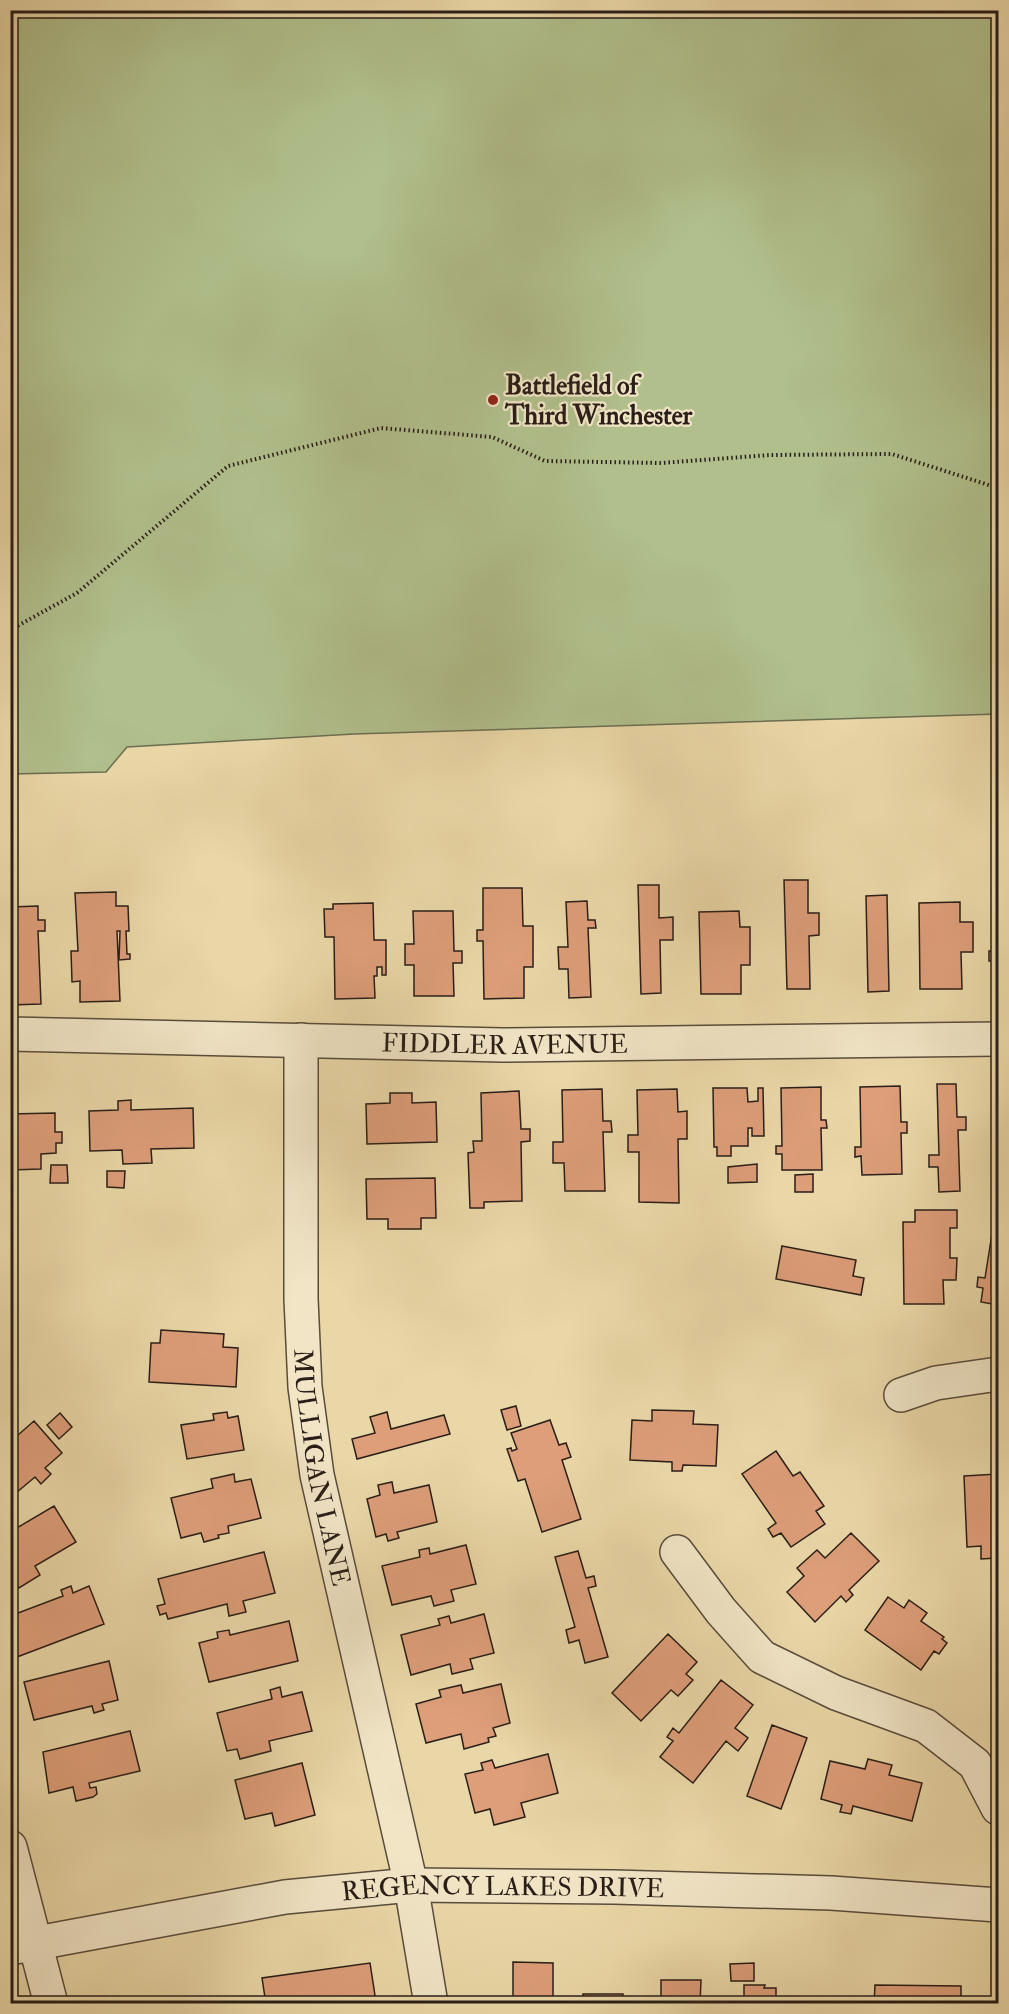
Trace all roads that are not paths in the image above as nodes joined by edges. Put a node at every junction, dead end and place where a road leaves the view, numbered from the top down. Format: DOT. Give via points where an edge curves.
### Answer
graph roads {
  1 [pos="10,1034"];
  2 [pos="999,1039"];
  3 [pos="301,1040"];
  4 [pos="999,1374"];
  5 [pos="901,1395"];
  6 [pos="677,1552"];
  7 [pos="999,1808"];
  8 [pos="10,1848"];
  9 [pos="411,1885"];
  10 [pos="999,1905"];
  11 [pos="22,1946"];
  12 [pos="51,2004"];
  13 [pos="431,2004"];
  1 -- 3 [label="street, FIDDLER AVENUE"];
  2 -- 3 [label="street, FIDDLER AVENUE" via="503,1045"];
  3 -- 9 [label="street, MULLIGAN LANE" via="305,1387 317,1475"];
  4 -- 5 [label="street" via="936,1383"];
  6 -- 7 [label="street" via="762,1657 836,1693 926,1726 975,1764"];
  8 -- 11 [label="street"];
  9 -- 10 [label="street, REGENCY LAKES DRIVE" via="831,1893"];
  9 -- 11 [label="street, REGENCY LAKES DRIVE" via="285,1897"];
  9 -- 13 [label="street, MULLIGAN LANE"];
  11 -- 12 [label="street"];
}
